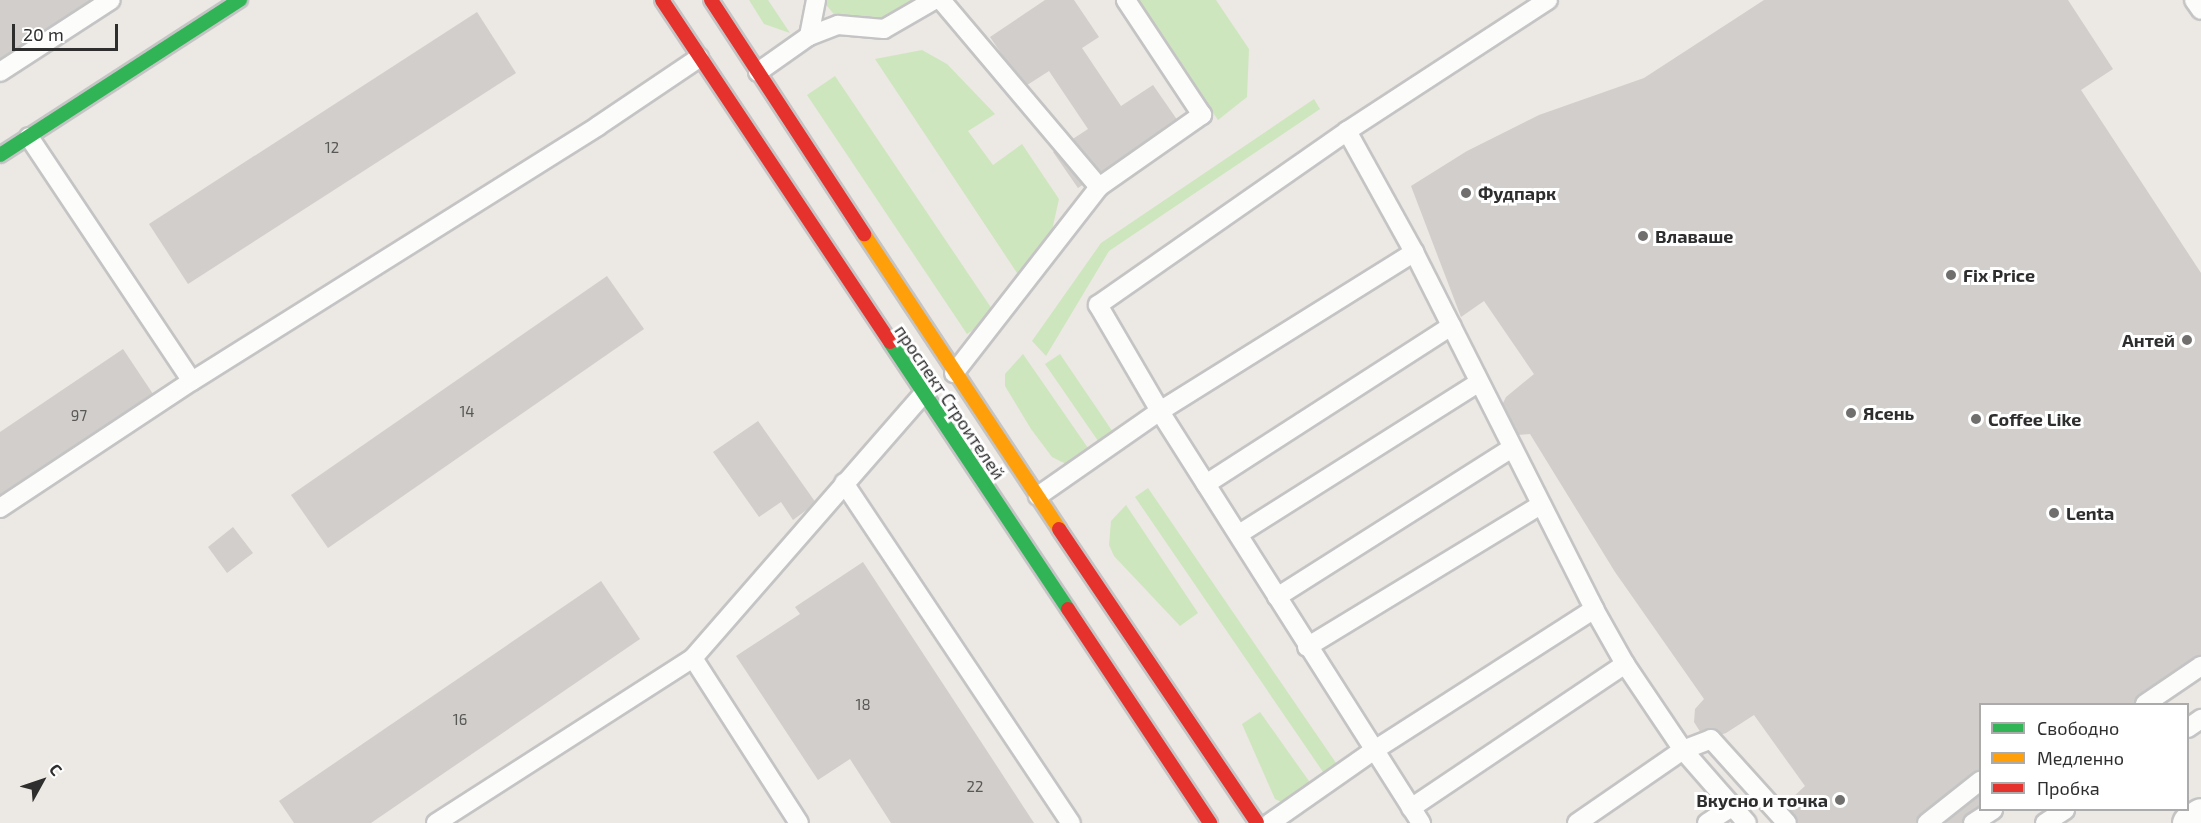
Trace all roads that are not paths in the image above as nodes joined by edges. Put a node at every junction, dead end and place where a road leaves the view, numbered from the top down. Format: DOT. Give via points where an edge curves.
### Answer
graph roads {
  1 [pos="111,0"];
  2 [pos="662,0"];
  3 [pos="711,0"];
  4 [pos="816,0"];
  5 [pos="934,0"];
  6 [pos="941,0"];
  7 [pos="1126,0"];
  8 [pos="1548,0"];
  9 [pos="2194,0"];
  10 [pos="237,1"];
  11 [pos="2201,10"];
  12 [pos="810,36"];
  13 [pos="699,58"];
  14 [pos="0,72"];
  15 [pos="758,72"];
  16 [pos="1347,131"];
  17 [pos="29,137"];
  18 [pos="0,155"];
  19 [pos="1099,187"];
  20 [pos="1414,252"];
  21 [pos="1451,326"];
  22 [pos="954,373"];
  23 [pos="192,381"];
  24 [pos="1479,382"];
  25 [pos="923,394"];
  26 [pos="1160,411"];
  27 [pos="1512,448"];
  28 [pos="844,483"];
  29 [pos="1206,484"];
  30 [pos="1038,496"];
  31 [pos="1541,505"];
  32 [pos="0,508"];
  33 [pos="1239,534"];
  34 [pos="1277,597"];
  35 [pos="1594,609"];
  36 [pos="1307,647"];
  37 [pos="693,658"];
  38 [pos="1625,664"];
  39 [pos="2201,666"];
  40 [pos="2148,703"];
  41 [pos="1373,750"];
  42 [pos="1683,750"];
  43 [pos="1979,782"];
  44 [pos="1732,807"];
  45 [pos="1991,811"];
  46 [pos="2063,811"];
  47 [pos="1416,815"];
  48 [pos="2201,815"];
  49 [pos="436,823"];
  50 [pos="799,823"];
  51 [pos="1071,823"];
  52 [pos="1210,823"];
  53 [pos="1257,823"];
  54 [pos="1270,823"];
  55 [pos="1577,823"];
  56 [pos="1707,823"];
  57 [pos="1747,823"];
  58 [pos="1787,823"];
  59 [pos="1928,823"];
  60 [pos="1973,823"];
  61 [pos="2045,823"];
  62 [pos="2189,823"];
  1 -- 14 [label="lane"];
  2 -- 13 [label="main road, проспект Строителей"];
  3 -- 15 [label="main road, проспект Строителей"];
  4 -- 12 [label="lane"];
  5 -- 12 [label="lane" via="885,29 838,25"];
  6 -- 19 [label="lane"];
  7 -- 19 [label="lane" via="1202,116"];
  8 -- 16 [label="lane"];
  9 -- 11 [label="lane"];
  10 -- 17 [label="main road"];
  12 -- 15 [label="lane"];
  13 -- 23 [label="lane" via="598,126"];
  13 -- 25 [label="main road, проспект Строителей"];
  15 -- 22 [label="main road, проспект Строителей"];
  16 -- 20 [label="lane"];
  16 -- 26 [label="lane" via="1098,305"];
  17 -- 18 [label="main road"];
  17 -- 23 [label="lane"];
  19 -- 22 [label="lane"];
  20 -- 21 [label="lane"];
  20 -- 26 [label="lane"];
  21 -- 24 [label="lane"];
  21 -- 29 [label="lane"];
  22 -- 30 [label="main road, проспект Строителей"];
  23 -- 32 [label="lane"];
  24 -- 27 [label="lane"];
  24 -- 33 [label="lane"];
  25 -- 28 [label="lane"];
  25 -- 52 [label="main road, проспект Строителей"];
  26 -- 29 [label="lane"];
  26 -- 30 [label="lane"];
  27 -- 31 [label="lane"];
  27 -- 34 [label="lane"];
  28 -- 37 [label="lane"];
  28 -- 51 [label="lane"];
  29 -- 33 [label="lane"];
  30 -- 53 [label="main road, проспект Строителей"];
  31 -- 35 [label="lane"];
  31 -- 36 [label="lane"];
  33 -- 34 [label="lane"];
  34 -- 36 [label="lane"];
  35 -- 38 [label="lane"];
  35 -- 41 [label="lane"];
  36 -- 41 [label="lane"];
  37 -- 49 [label="lane"];
  37 -- 50 [label="lane"];
  38 -- 42 [label="lane"];
  38 -- 47 [label="lane"];
  39 -- 40 [label="lane"];
  41 -- 47 [label="lane"];
  41 -- 54 [label="lane"];
  42 -- 44 [label="lane"];
  42 -- 55 [label="lane"];
  42 -- 58 [label="lane" via="1711,739"];
  43 -- 59 [label="lane"];
  44 -- 56 [label="lane"];
  44 -- 57 [label="lane"];
  45 -- 60 [label="lane"];
  46 -- 61 [label="lane"];
  48 -- 62 [label="street"];
}
